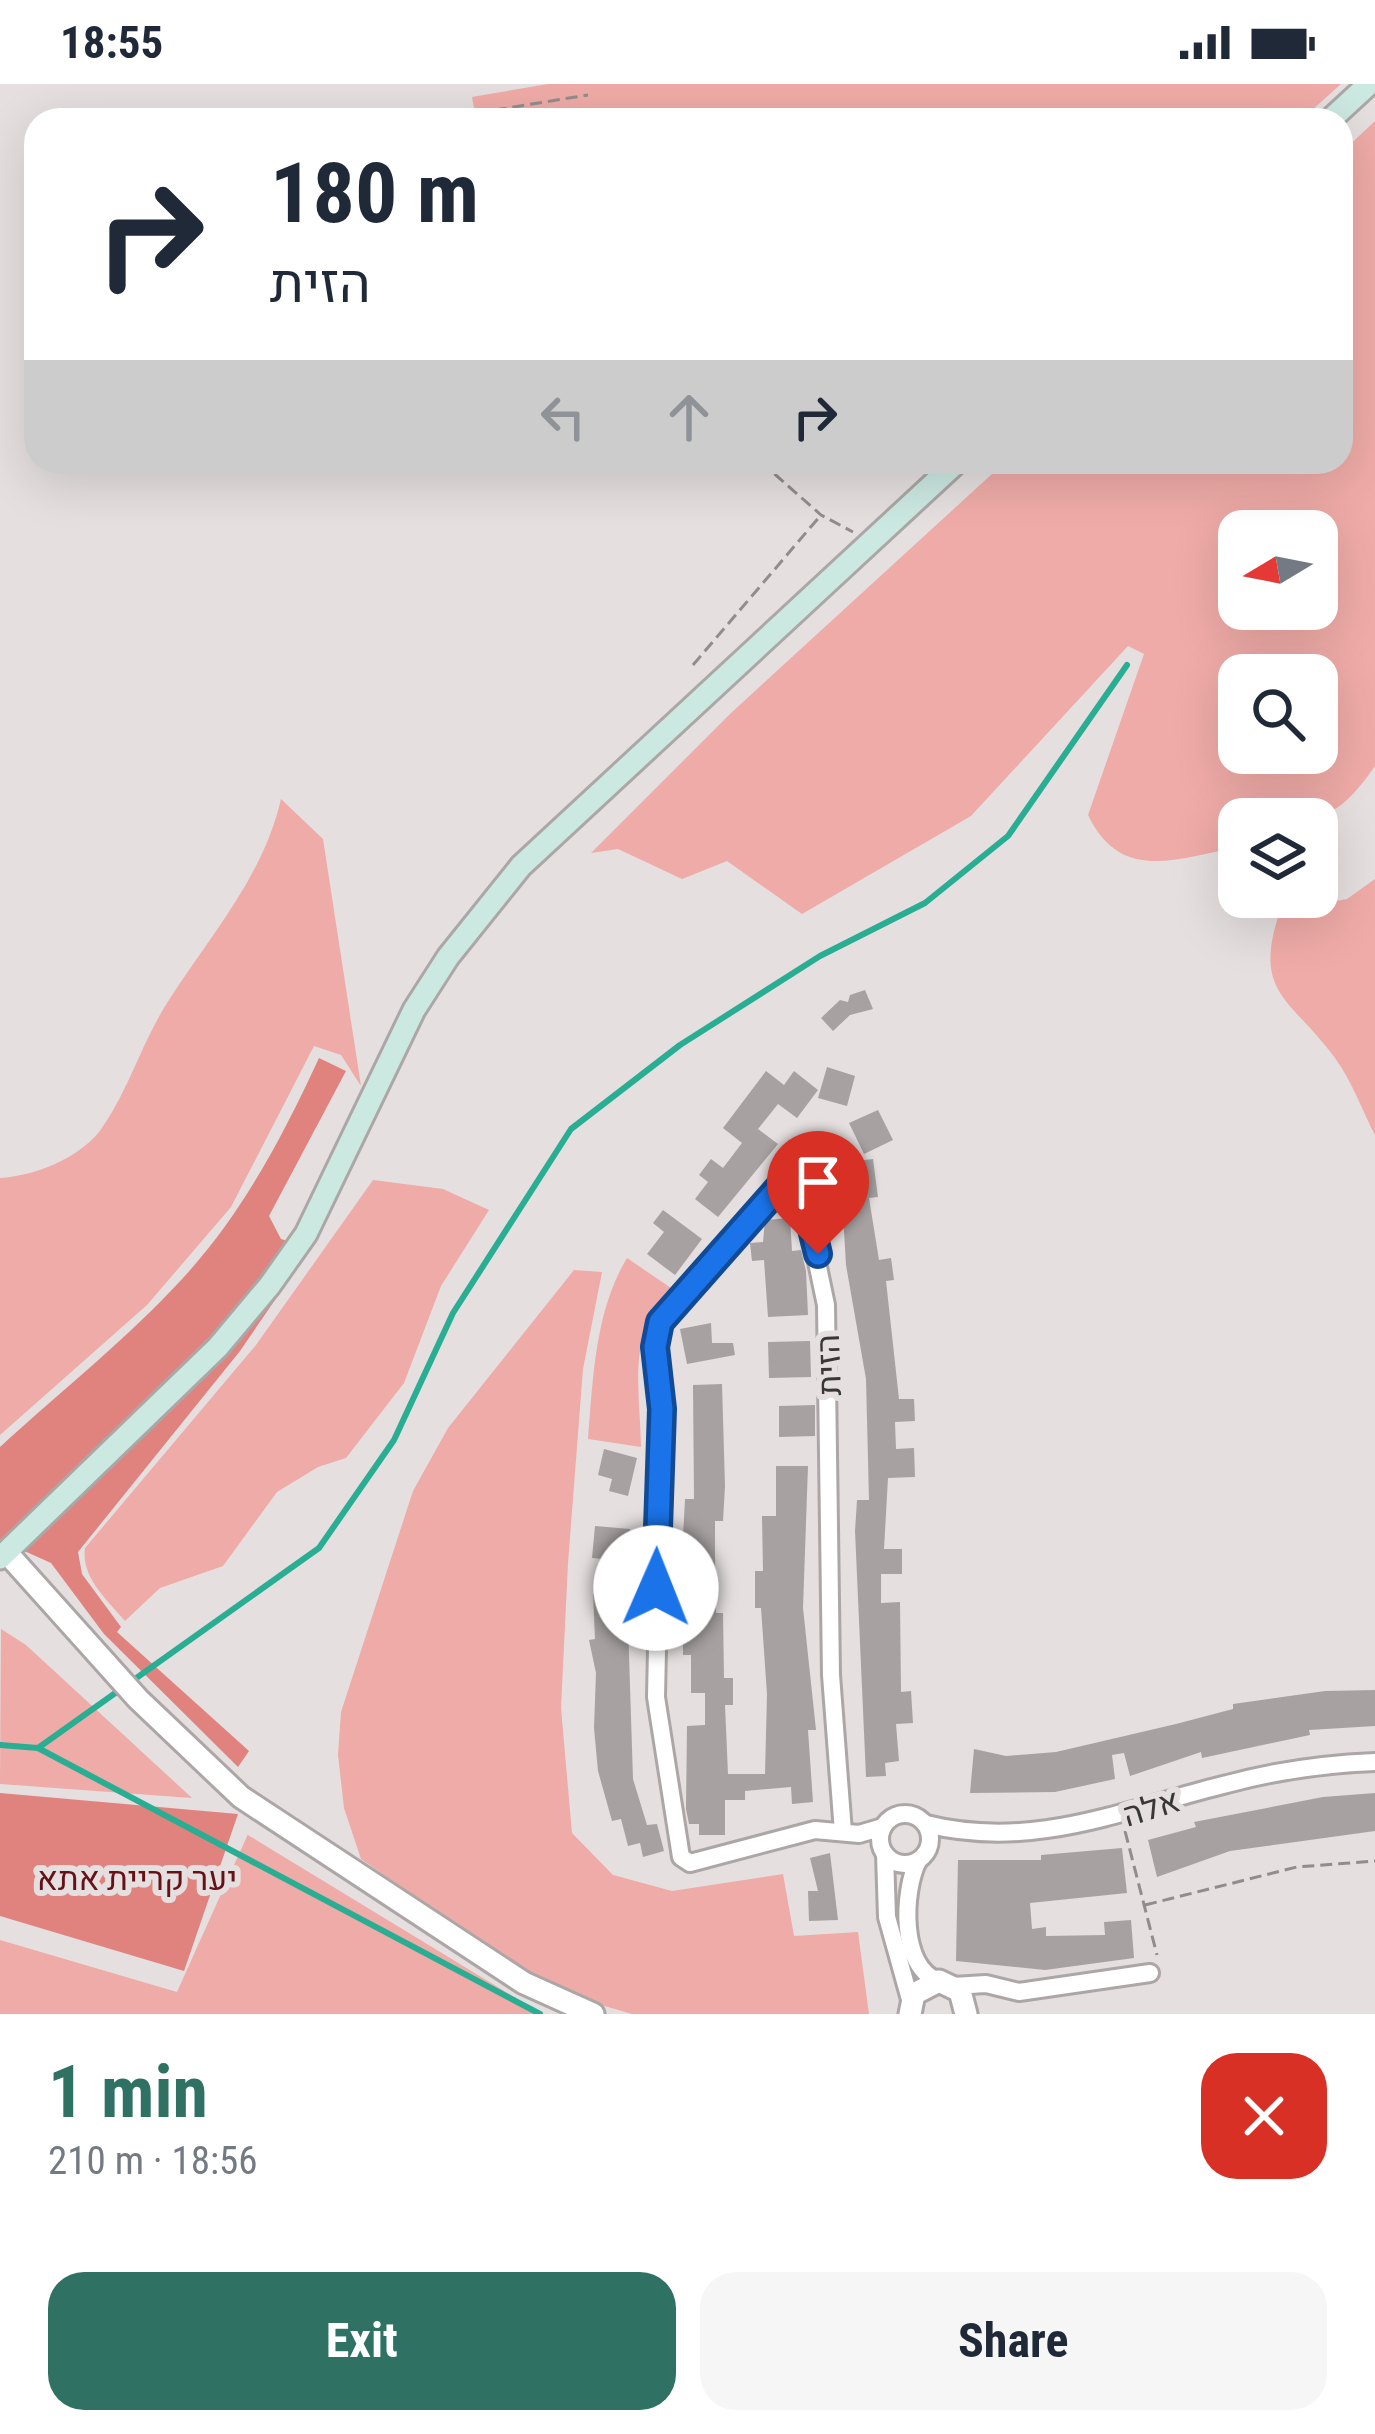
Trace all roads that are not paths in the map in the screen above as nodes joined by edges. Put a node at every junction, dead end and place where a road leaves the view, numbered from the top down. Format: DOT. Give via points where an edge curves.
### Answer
graph roads {
  1 [pos="1369,84"];
  2 [pos="1343,108"];
  3 [pos="944,474"];
  4 [pos="4,1556"];
  5 [pos="1375,1762"];
  6 [pos="926,1824"];
  7 [pos="883,1827"];
  8 [pos="843,1832"];
  9 [pos="885,1854"];
  10 [pos="918,1861"];
  11 [pos="1150,1973"];
  12 [pos="946,1983"];
  13 [pos="909,2011"];
  14 [pos="593,2014"];
  15 [pos="966,2014"];
  1 -- 2 [label="main road"];
  3 -- 4 [label="main road" via="521,866 414,1010 306,1234 270,1286"];
  4 -- 14 [label="street" via="241,1797 524,1983"];
  5 -- 6 [label="street, אלה" via="1264,1775 1121,1817 999,1832"];
  6 -- 7 [label="street" via="904,1813"];
  6 -- 10 [label="street" via="930,1840"];
  7 -- 8 [label="street, הזית"];
  7 -- 9 [label="street"];
  8 -- 8 [label="street, הזית" via="815,1830 706,1862 680,1857 656,1696 660,1322 797,1167 826,1304 831,1675"];
  9 -- 10 [label="street" via="897,1863"];
  9 -- 13 [label="street" via="886,1918"];
  10 -- 12 [label="street" via="905,1892 910,1928 928,1977"];
  11 -- 12 [label="street" via="1019,1992"];
  12 -- 13 [label="street" via="921,1987"];
  12 -- 15 [label="street" via="964,1999"];
}
